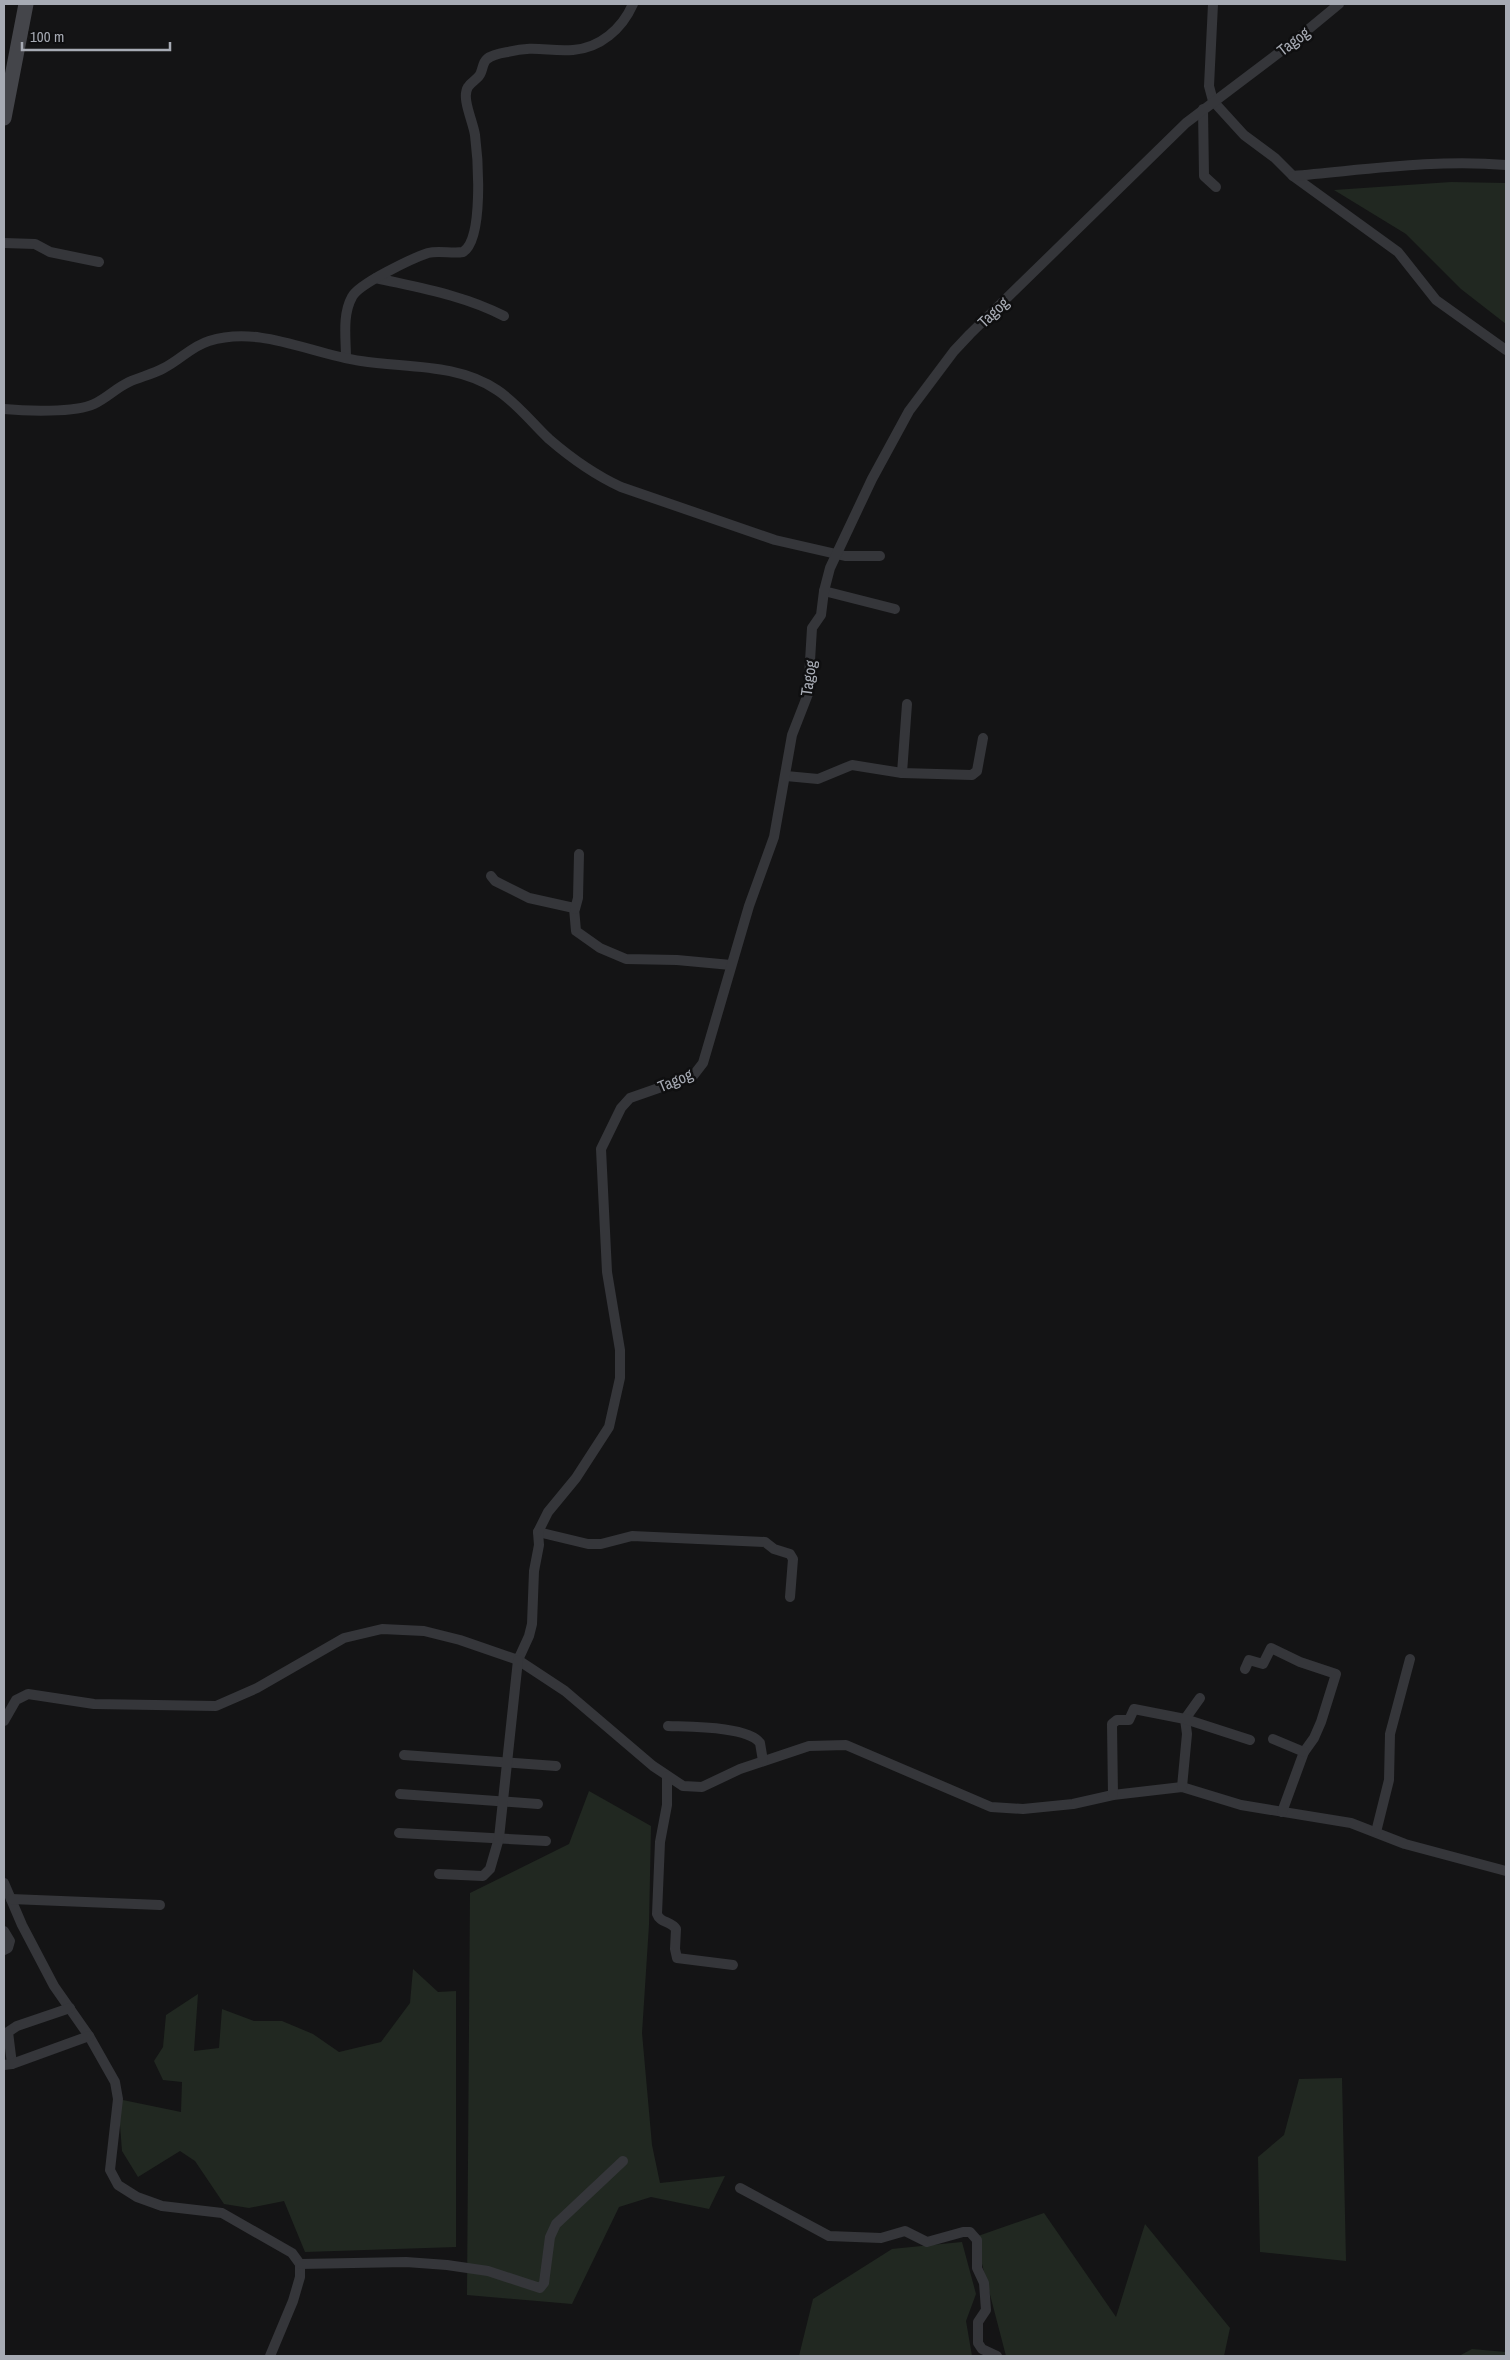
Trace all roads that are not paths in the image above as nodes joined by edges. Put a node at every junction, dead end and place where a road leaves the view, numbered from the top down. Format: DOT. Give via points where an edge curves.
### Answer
graph roads {
  1 [pos="26,4"];
  2 [pos="633,4"];
  3 [pos="1213,4"];
  4 [pos="1339,4"];
  5 [pos="1213,101"];
  6 [pos="1203,109"];
  7 [pos="4,118"];
  8 [pos="1506,165"];
  9 [pos="1293,176"];
  10 [pos="1216,187"];
  11 [pos="4,244"];
  12 [pos="99,262"];
  13 [pos="376,278"];
  14 [pos="504,316"];
  15 [pos="1506,350"];
  16 [pos="346,358"];
  17 [pos="4,409"];
  18 [pos="836,554"];
  19 [pos="880,556"];
  20 [pos="824,591"];
  21 [pos="895,609"];
  22 [pos="908,704"];
  23 [pos="983,738"];
  24 [pos="902,773"];
  25 [pos="786,776"];
  26 [pos="579,854"];
  27 [pos="491,876"];
  28 [pos="575,909"];
  29 [pos="731,965"];
  30 [pos="538,1532"];
  31 [pos="790,1596"];
  32 [pos="1410,1659"];
  33 [pos="518,1660"];
  34 [pos="1246,1669"];
  35 [pos="1200,1698"];
  36 [pos="1185,1719"];
  37 [pos="4,1721"];
  38 [pos="668,1726"];
  39 [pos="1273,1739"];
  40 [pos="1250,1740"];
  41 [pos="1304,1752"];
  42 [pos="404,1755"];
  43 [pos="763,1761"];
  44 [pos="506,1763"];
  45 [pos="556,1766"];
  46 [pos="667,1776"];
  47 [pos="1182,1787"];
  48 [pos="400,1794"];
  49 [pos="1112,1795"];
  50 [pos="502,1802"];
  51 [pos="538,1804"];
  52 [pos="1282,1812"];
  53 [pos="399,1832"];
  54 [pos="1376,1832"];
  55 [pos="499,1838"];
  56 [pos="546,1841"];
  57 [pos="1506,1871"];
  58 [pos="439,1874"];
  59 [pos="4,1883"];
  60 [pos="11,1899"];
  61 [pos="160,1905"];
  62 [pos="4,1931"];
  63 [pos="4,1950"];
  64 [pos="733,1965"];
  65 [pos="70,2008"];
  66 [pos="6,2032"];
  67 [pos="89,2036"];
  68 [pos="8,2065"];
  69 [pos="623,2161"];
  70 [pos="740,2188"];
  71 [pos="300,2264"];
  72 [pos="270,2356"];
  73 [pos="997,2356"];
  1 -- 7 [label="main road"];
  2 -- 13 [label="street" via="603,42 571,51 528,47 493,56 485,62 481,74 465,94 474,127 478,176 472,244 463,252 430,253"];
  3 -- 5 [label="street" via="1209,86"];
  4 -- 5 [label="street, Tagog" via="1294,42"];
  5 -- 6 [label="street, Tagog"];
  5 -- 9 [label="street" via="1244,135"];
  6 -- 10 [label="street" via="1204,176"];
  6 -- 18 [label="street, Tagog" via="1127,179 954,352 909,411 889,444"];
  8 -- 9 [label="street" via="1433,162"];
  9 -- 15 [label="street" via="1398,252 1436,300"];
  11 -- 12 [label="street" via="35,244 50,252"];
  13 -- 14 [label="street" via="454,295"];
  13 -- 16 [label="street" via="356,290 348,308"];
  16 -- 17 [label="street" via="273,339 224,337 207,342 164,368 128,382 92,405"];
  16 -- 18 [label="street" via="448,371 477,379 510,400 550,439 601,478 775,540"];
  18 -- 19 [label="street"];
  18 -- 20 [label="street, Tagog"];
  20 -- 21 [label="street"];
  20 -- 25 [label="street, Tagog" via="821,615 812,628 808,694 792,735"];
  22 -- 24 [label="street"];
  23 -- 24 [label="street" via="974,774"];
  24 -- 25 [label="street" via="852,765 818,779"];
  25 -- 29 [label="street, Tagog" via="774,837"];
  26 -- 28 [label="street"];
  27 -- 28 [label="street" via="529,898"];
  28 -- 29 [label="street" via="576,931 614,956"];
  29 -- 30 [label="street, Tagog" via="699,1070 693,1076 630,1098 621,1108 601,1149 606,1265 620,1350 620,1378 609,1427 576,1478 548,1512"];
  30 -- 31 [label="street" via="588,1544 632,1536 765,1542 790,1554 793,1559"];
  30 -- 33 [label="street" via="532,1624"];
  32 -- 54 [label="street" via="1390,1734 1389,1780"];
  33 -- 37 [label="street" via="424,1631 382,1629 344,1638 257,1688 216,1706 94,1704 28,1694 16,1700"];
  33 -- 44 [label="street"];
  33 -- 46 [label="street" via="565,1692"];
  34 -- 41 [label="street" via="1249,1660 1262,1664 1270,1648 1336,1674 1317,1733"];
  35 -- 36 [label="street"];
  36 -- 40 [label="street"];
  36 -- 47 [label="street" via="1187,1734"];
  36 -- 49 [label="street" via="1134,1709 1129,1720 1114,1721 1111,1728"];
  38 -- 43 [label="street" via="750,1735 760,1743"];
  39 -- 41 [label="street"];
  41 -- 52 [label="street"];
  42 -- 44 [label="street"];
  43 -- 46 [label="street" via="702,1787 683,1786"];
  43 -- 49 [label="street" via="809,1746 846,1745 992,1807 1023,1809 1073,1804"];
  44 -- 45 [label="street"];
  44 -- 50 [label="street"];
  46 -- 64 [label="street" via="668,1805 660,1842 658,1918 676,1929 677,1958"];
  47 -- 49 [label="street"];
  47 -- 52 [label="street"];
  48 -- 50 [label="street"];
  50 -- 51 [label="street"];
  50 -- 55 [label="street"];
  52 -- 54 [label="street" via="1351,1823"];
  53 -- 55 [label="street"];
  54 -- 57 [label="street" via="1405,1844"];
  55 -- 56 [label="street"];
  55 -- 58 [label="street" via="490,1869 483,1876"];
  59 -- 60 [label="street"];
  60 -- 61 [label="street"];
  60 -- 65 [label="street" via="54,1986"];
  62 -- 63 [label="street" via="10,1945"];
  65 -- 66 [label="street"];
  65 -- 67 [label="street"];
  66 -- 68 [label="street"];
  67 -- 68 [label="street"];
  67 -- 71 [label="street" via="117,2088 110,2170 118,2185 137,2197 162,2206 222,2213 292,2253"];
  69 -- 71 [label="street" via="556,2224 550,2236 544,2283 540,2288 488,2271 448,2265 406,2262"];
  70 -- 73 [label="street" via="832,2237 881,2238 905,2231 926,2242 970,2232 977,2240 977,2268 983,2280 985,2301 985,2313 978,2322 979,2347"];
  71 -- 72 [label="street" via="293,2301"];
}
